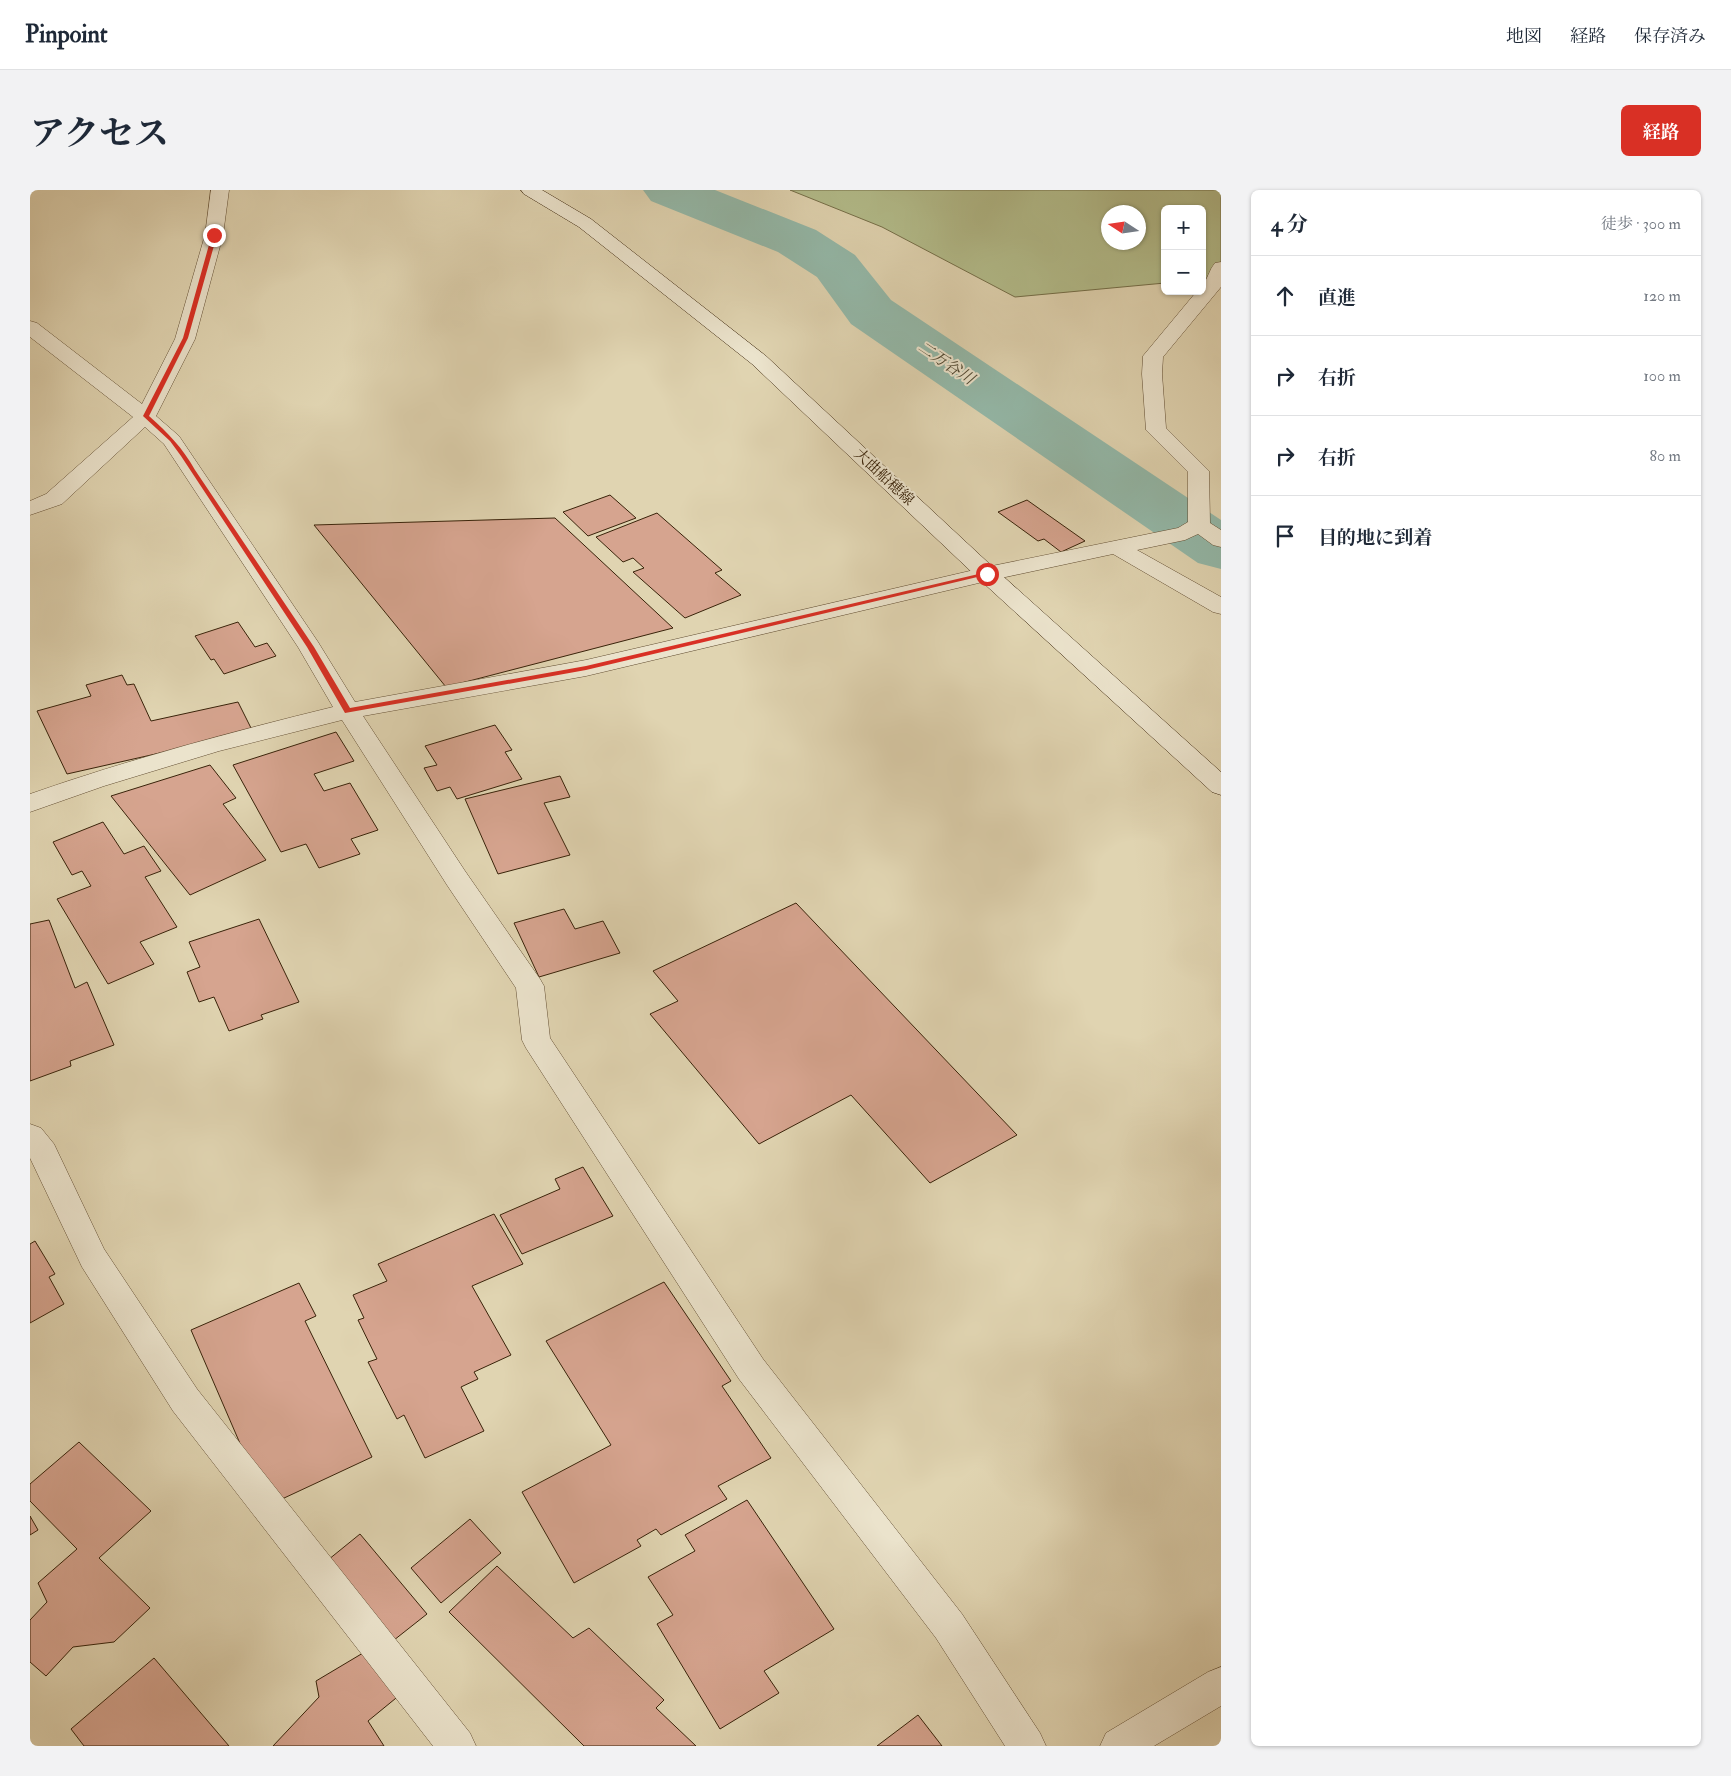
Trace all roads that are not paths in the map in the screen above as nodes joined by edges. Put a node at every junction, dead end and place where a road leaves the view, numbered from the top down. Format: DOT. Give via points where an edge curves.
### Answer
graph roads {
  1 [pos="220,190"];
  2 [pos="530,190"];
  3 [pos="1221,267"];
  4 [pos="30,326"];
  5 [pos="146,416"];
  6 [pos="30,509"];
  7 [pos="1199,525"];
  8 [pos="1221,540"];
  9 [pos="1118,548"];
  10 [pos="987,574"];
  11 [pos="1221,607"];
  12 [pos="348,711"];
  13 [pos="1221,786"];
  14 [pos="30,802"];
  15 [pos="30,1136"];
  16 [pos="1221,1685"];
  17 [pos="457,1746"];
  18 [pos="1027,1746"];
  19 [pos="1119,1746"];
  1 -- 5 [label="street" via="214,235 186,338"];
  2 -- 10 [label="street, 大曲船穂線" via="585,223 759,360"];
  3 -- 7 [label="street" via="1216,281 1153,356 1156,430 1198,470"];
  4 -- 5 [label="street"];
  5 -- 6 [label="street" via="54,499"];
  5 -- 12 [label="street" via="184,456 310,647"];
  7 -- 8 [label="street"];
  7 -- 9 [label="street" via="1185,534"];
  9 -- 10 [label="street"];
  9 -- 11 [label="street"];
  10 -- 12 [label="street" via="586,668"];
  10 -- 13 [label="street, 大曲船穂線"];
  12 -- 14 [label="street" via="214,744"];
  12 -- 18 [label="street" via="530,986 536,1040 751,1369 949,1626"];
  15 -- 17 [label="street" via="43,1153 93,1258 185,1400"];
  16 -- 19 [label="street"];
}
